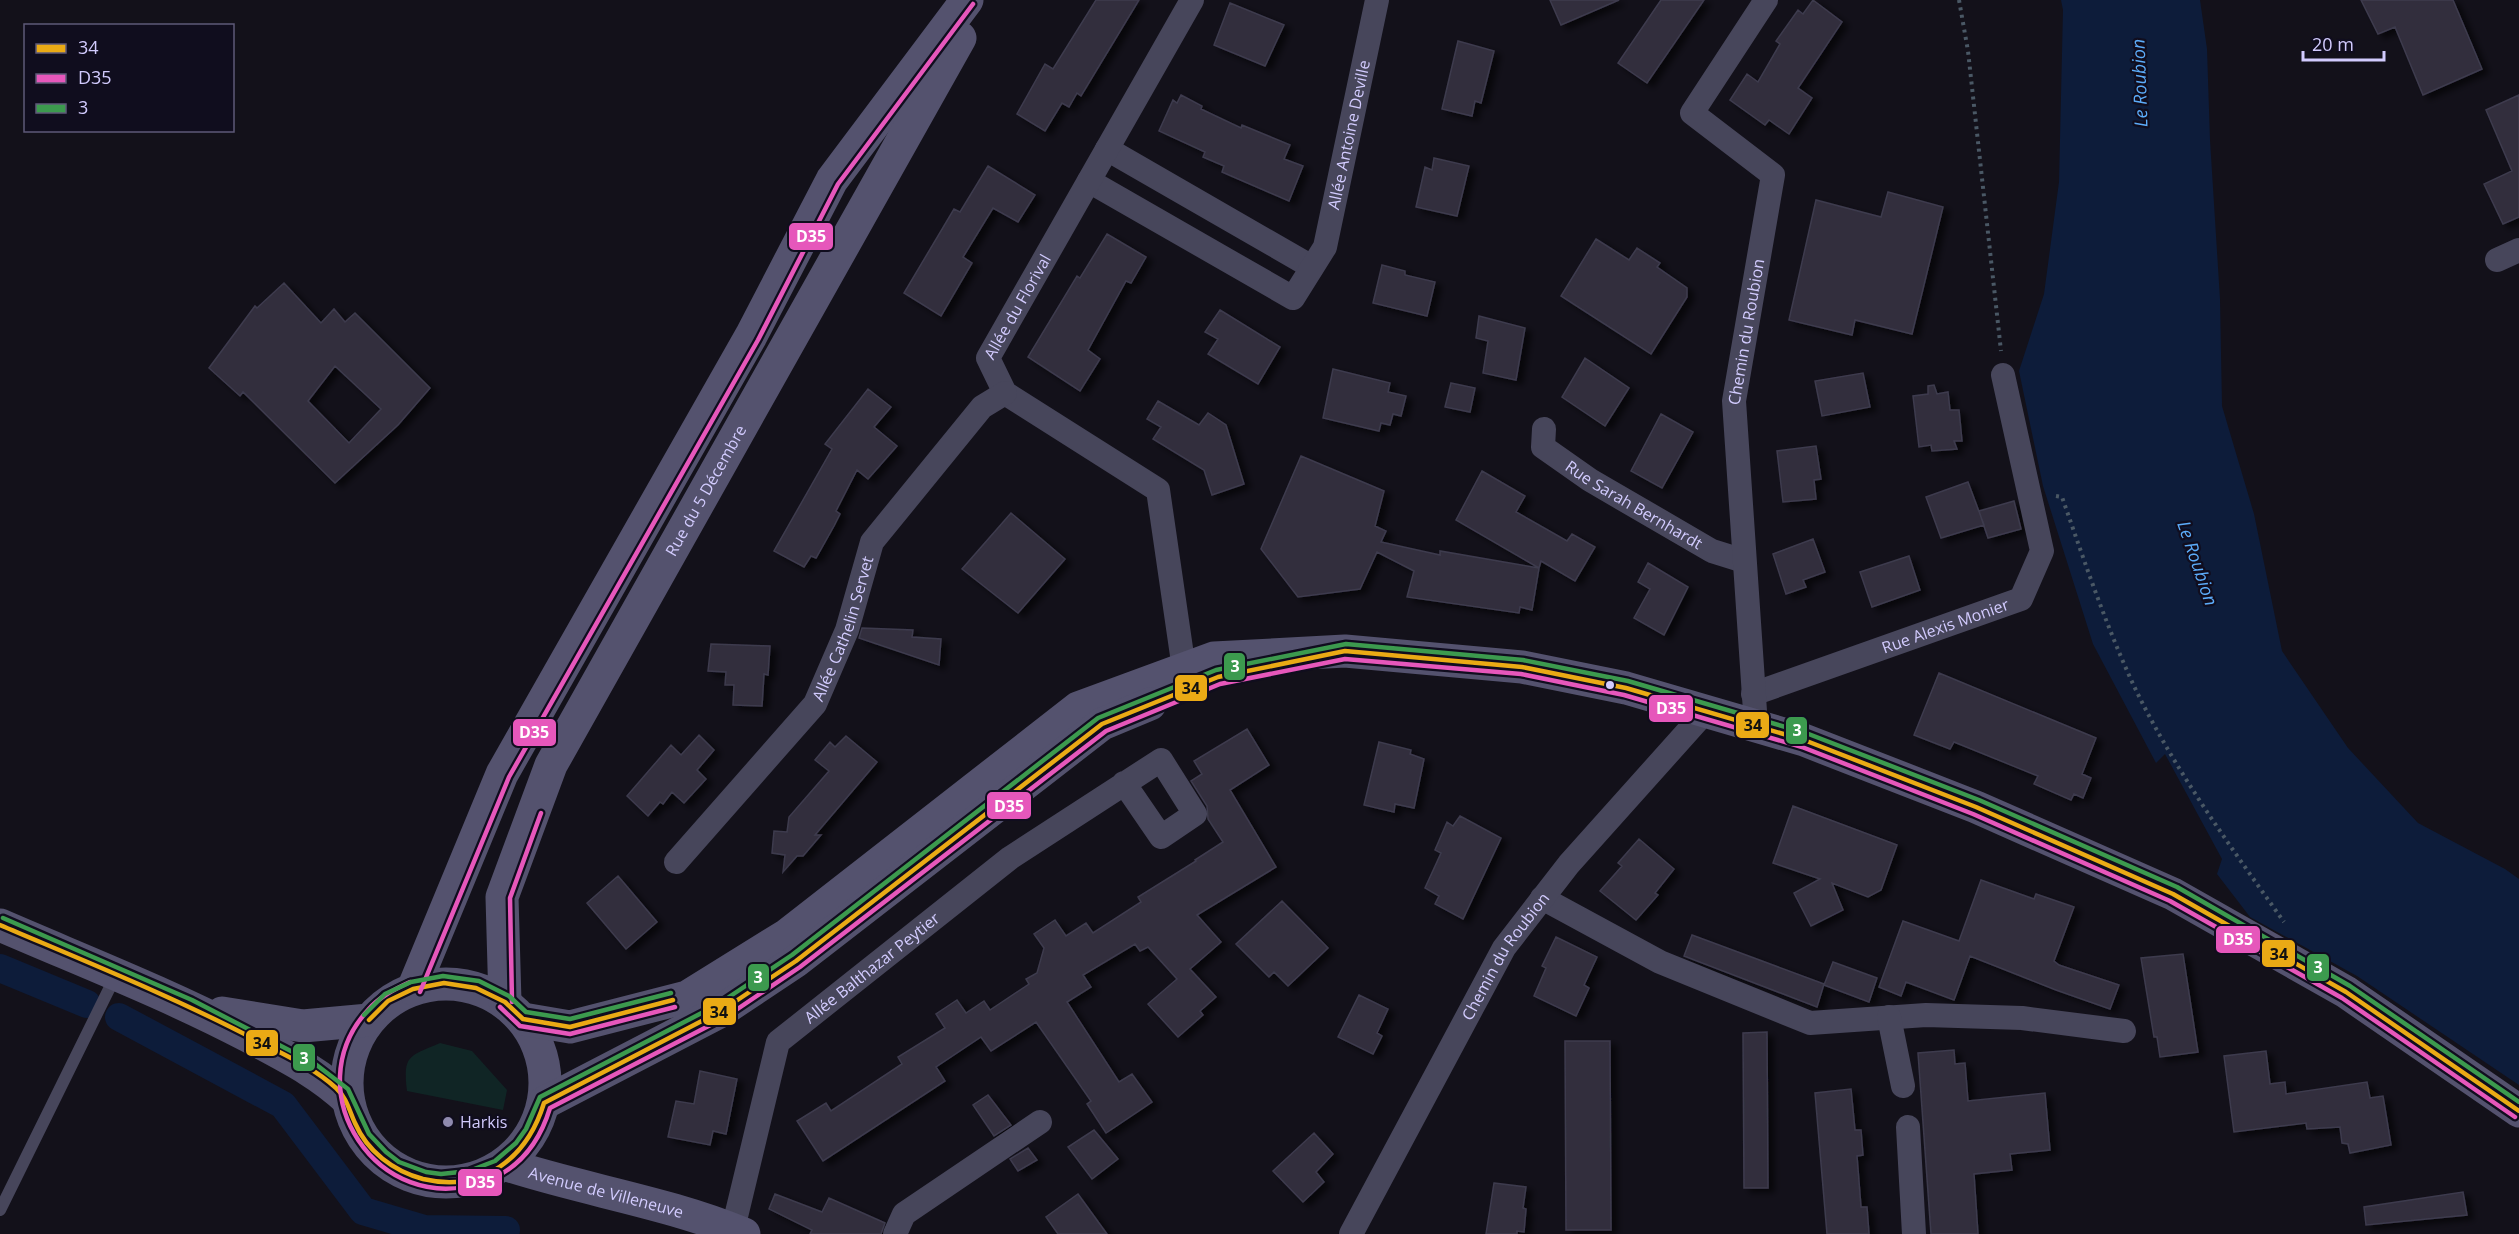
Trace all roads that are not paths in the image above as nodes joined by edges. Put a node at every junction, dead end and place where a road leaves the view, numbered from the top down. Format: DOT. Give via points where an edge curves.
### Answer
graph roads {
  1 [pos="967,0"];
  2 [pos="982,0"];
  3 [pos="1192,0"];
  4 [pos="1377,0"];
  5 [pos="1766,0"];
  6 [pos="1107,149"];
  7 [pos="1089,181"];
  8 [pos="2519,250"];
  9 [pos="2497,260"];
  10 [pos="1312,267"];
  11 [pos="2003,375"];
  12 [pos="1005,393"];
  13 [pos="1544,429"];
  14 [pos="1744,561"];
  15 [pos="1345,651"];
  16 [pos="1184,669"];
  17 [pos="1755,710"];
  18 [pos="1706,711"];
  19 [pos="1125,783"];
  20 [pos="676,862"];
  21 [pos="1542,898"];
  22 [pos="0,925"];
  23 [pos="116,975"];
  24 [pos="413,988"];
  25 [pos="196,1009"];
  26 [pos="514,1011"];
  27 [pos="1889,1017"];
  28 [pos="369,1020"];
  29 [pos="2124,1031"];
  30 [pos="1902,1086"];
  31 [pos="348,1100"];
  32 [pos="544,1103"];
  33 [pos="2519,1111"];
  34 [pos="1040,1122"];
  35 [pos="1908,1127"];
  36 [pos="504,1164"];
  37 [pos="0,1210"];
  38 [pos="738,1232"];
  39 [pos="895,1234"];
  40 [pos="1351,1234"];
  41 [pos="1914,1234"];
  1 -- 24 [label="main road" via="832,180 751,336 502,774"];
  2 -- 26 [label="main road, Rue du 5 Décembre" via="551,765 502,897"];
  3 -- 6 [label="street, Allée du Florival"];
  4 -- 10 [label="street, Allée Antoine Deville" via="1325,246"];
  5 -- 14 [label="street, Chemin du Roubion" via="1692,113 1773,175 1734,401"];
  6 -- 7 [label="street, Allée du Florival"];
  6 -- 10 [label="street"];
  7 -- 10 [label="street, Allée Antoine Deville" via="1293,298"];
  7 -- 12 [label="street, Allée du Florival" via="988,358"];
  8 -- 9 [label="street"];
  11 -- 17 [label="street, Rue Alexis Monier" via="2042,551 2021,599"];
  12 -- 16 [label="street" via="1158,490"];
  12 -- 20 [label="street, Allée Cathelin Servet" via="982,407 872,542 847,630 815,704"];
  13 -- 14 [label="street, Rue Sarah Bernhardt" via="1543,447 1590,480 1712,551"];
  14 -- 17 [label="street, Chemin du Roubion"];
  15 -- 16 [label="main road" via="1214,658"];
  15 -- 18 [label="main road" via="1522,668 1626,688"];
  15 -- 32 [label="main road" via="1218,677 1102,724 796,961 721,1011"];
  16 -- 26 [label="main road" via="1078,708 787,936 687,997 570,1027"];
  17 -- 18 [label="main road"];
  17 -- 33 [label="main road" via="1804,741 1976,807 2173,894 2346,992"];
  18 -- 21 [label="street, Chemin du Roubion"];
  19 -- 38 [label="street, Allée Balthazar Peytier" via="1010,858 778,1041"];
  21 -- 27 [label="street" via="1660,962 1810,1023"];
  21 -- 40 [label="street, Chemin du Roubion" via="1504,948"];
  22 -- 23 [label="main road"];
  23 -- 25 [label="main road"];
  23 -- 37 [label="lane"];
  24 -- 26 [label="main road" via="444,983 476,988"];
  24 -- 28 [label="main road" via="388,1001"];
  25 -- 28 [label="main road" via="303,1026"];
  25 -- 31 [label="main road" via="295,1061 330,1083"];
  26 -- 32 [label="main road" via="538,1044 546,1073"];
  27 -- 29 [label="street" via="2022,1018"];
  27 -- 30 [label="street"];
  28 -- 31 [label="main road" via="354,1044 347,1072"];
  31 -- 36 [label="main road" via="366,1140 380,1157 408,1175 441,1182 474,1179"];
  32 -- 36 [label="main road" via="536,1127 522,1148"];
  34 -- 39 [label="street" via="904,1214"];
  35 -- 41 [label="street"];
  36 -- 38 [label="main road, Avenue de Villeneuve"];
}
